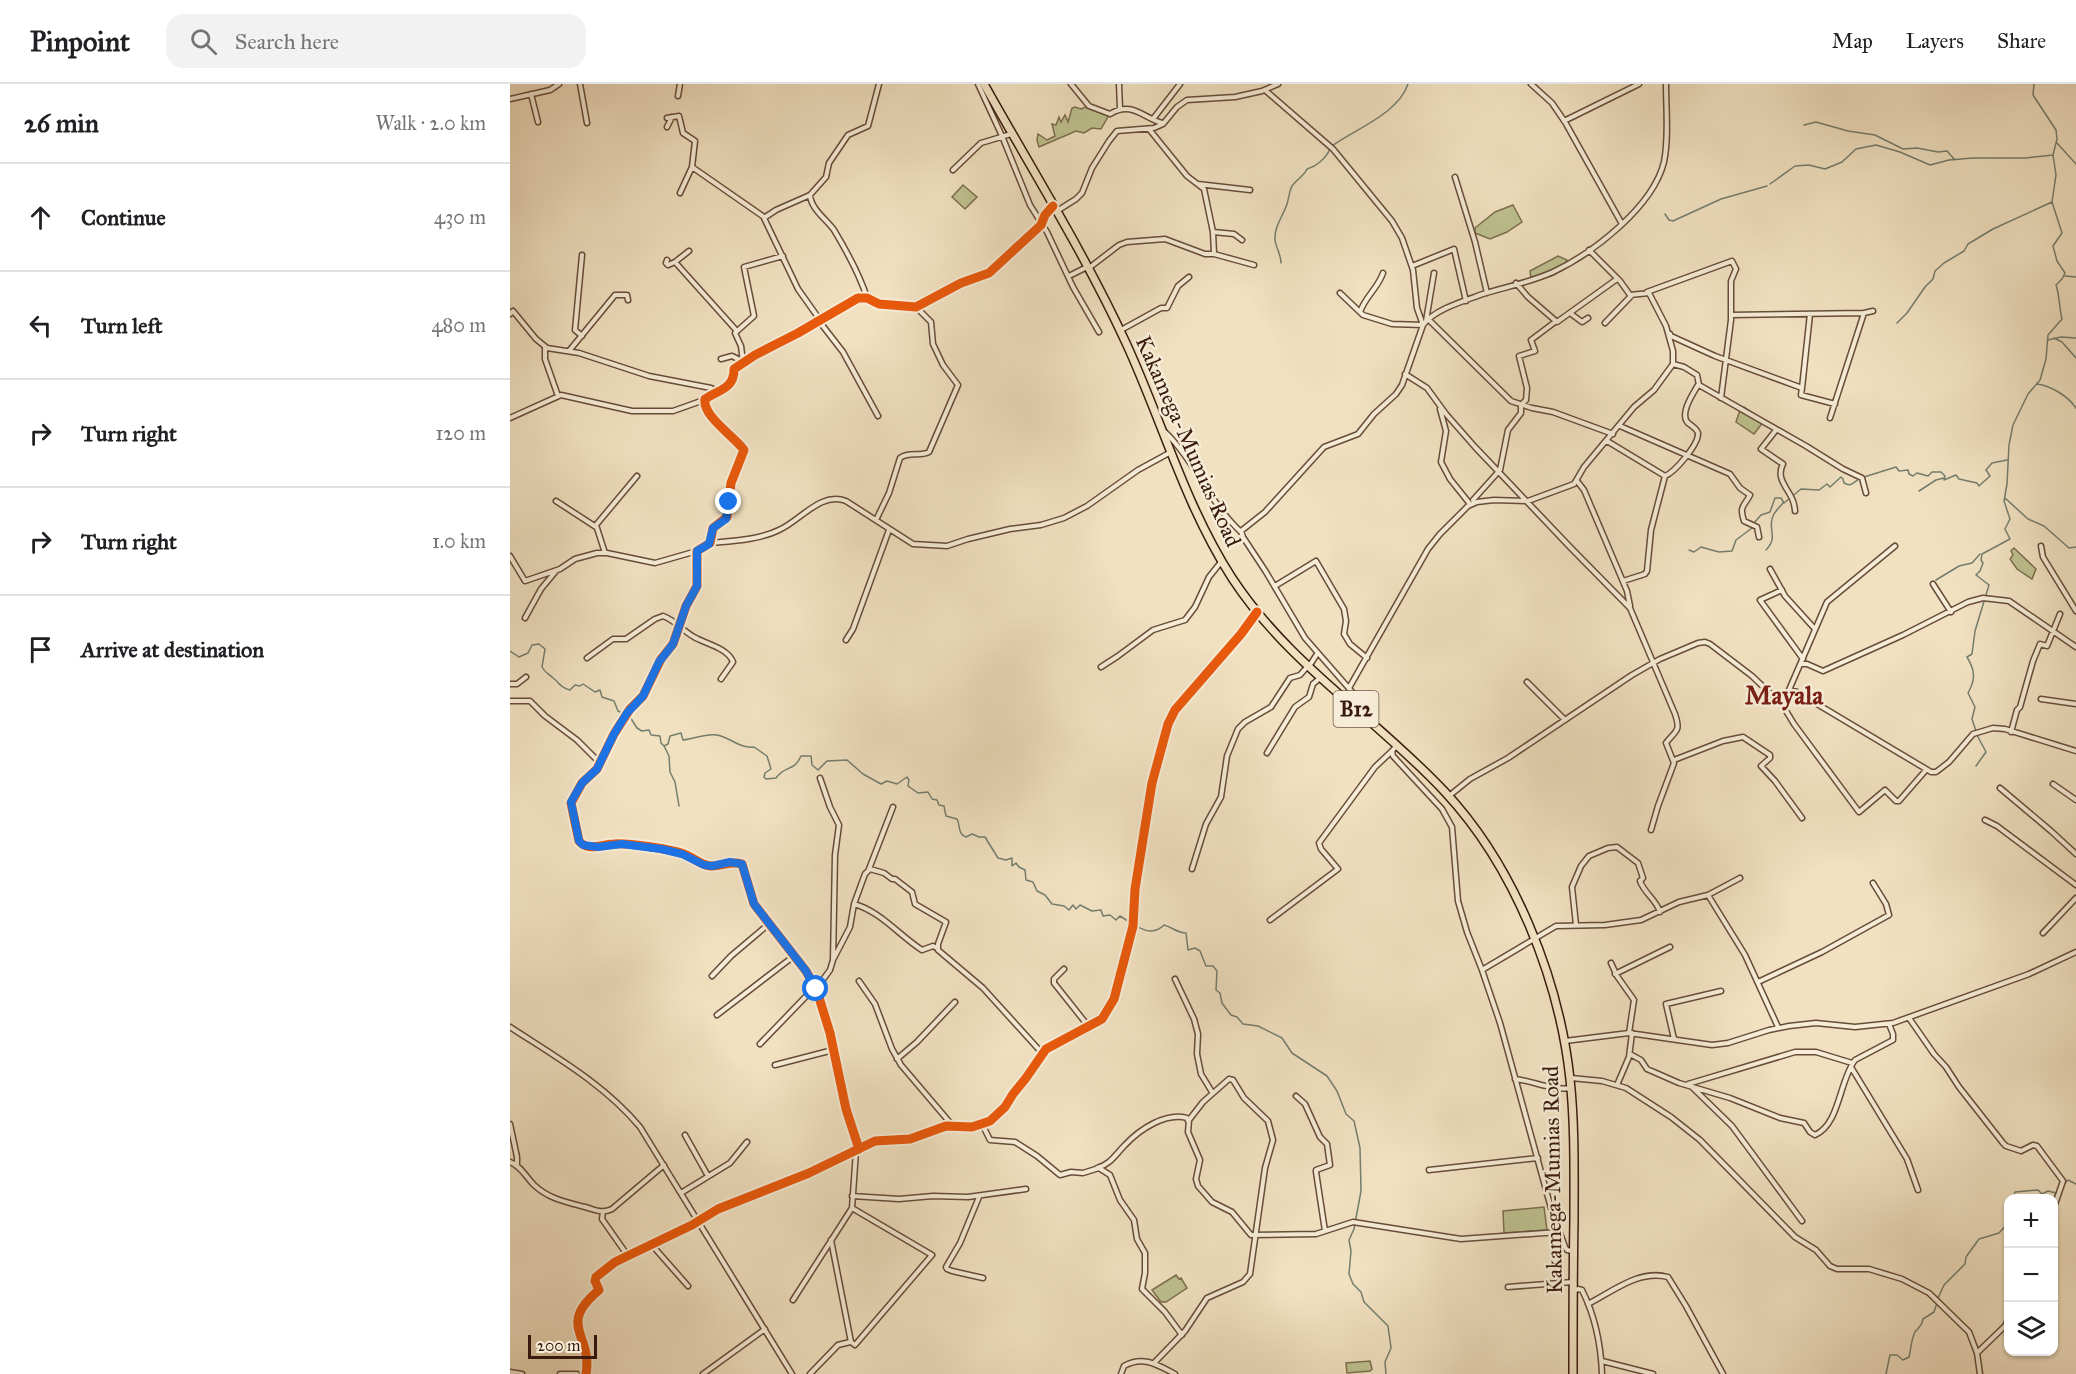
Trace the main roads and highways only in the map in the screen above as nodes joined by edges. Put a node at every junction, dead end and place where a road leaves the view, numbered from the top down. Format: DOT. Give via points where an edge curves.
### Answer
graph roads {
  1 [pos="984,84"];
  2 [pos="1573,1374"];
  1 -- 2 [label="highway, Kakamega-Mumias Road / B12" via="1120,331 1191,503 1222,562 1257,612 1308,668 1449,796 1501,872 1534,939 1553,992 1571,1088"];
}
